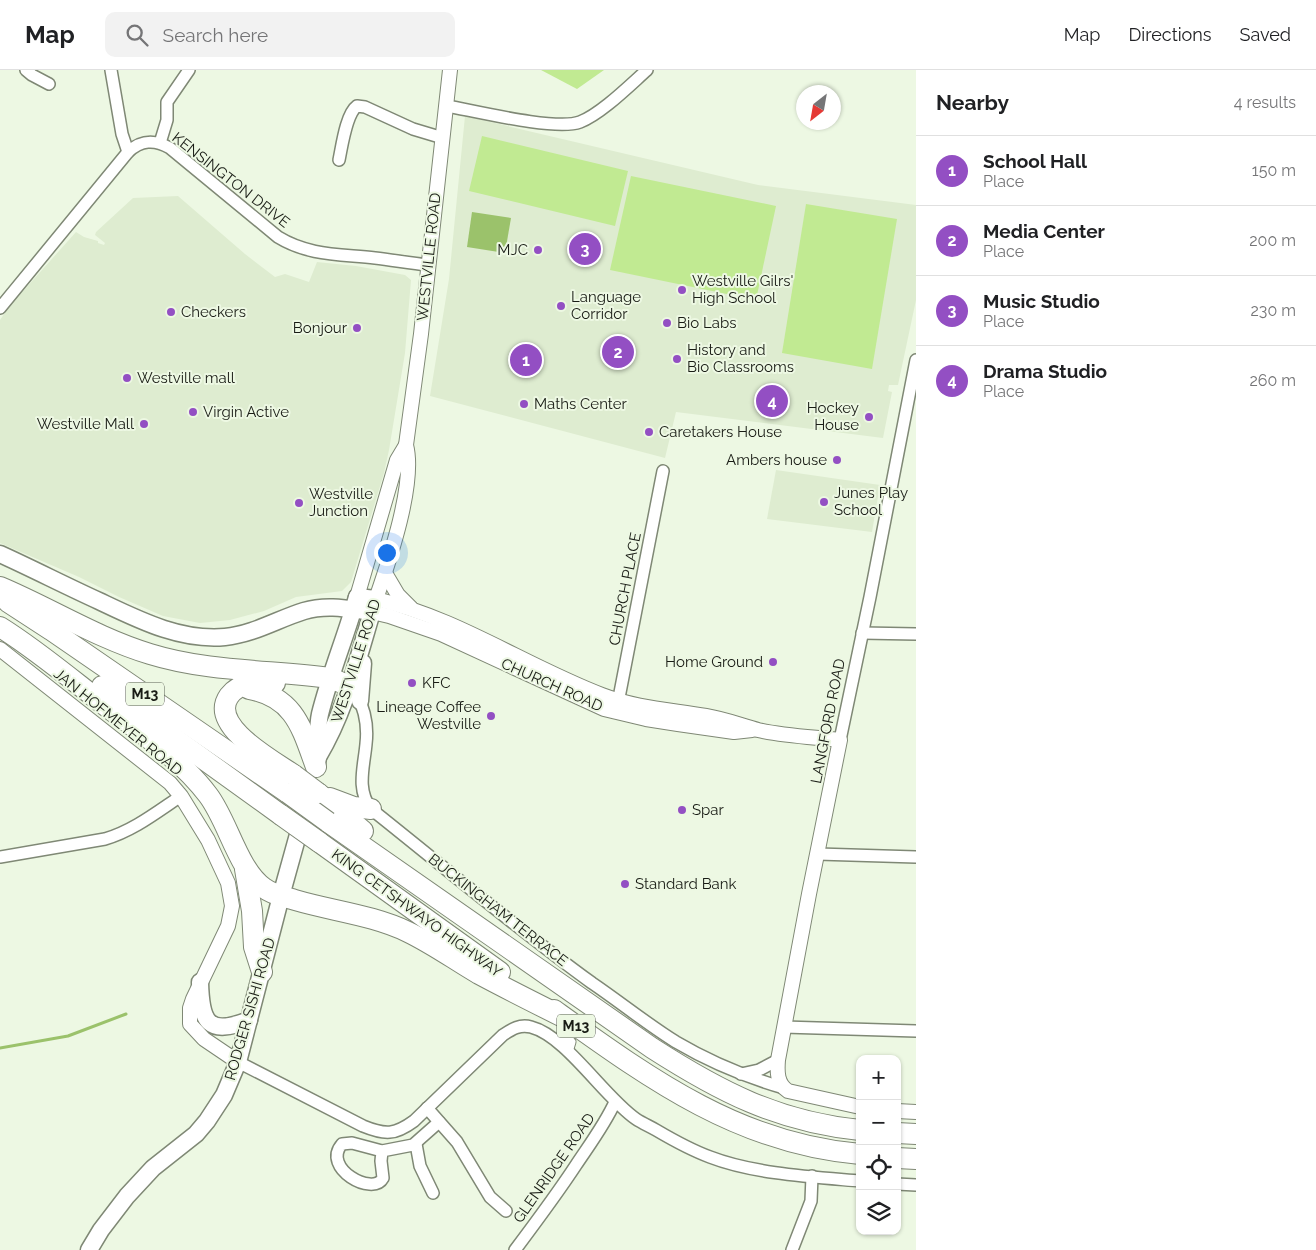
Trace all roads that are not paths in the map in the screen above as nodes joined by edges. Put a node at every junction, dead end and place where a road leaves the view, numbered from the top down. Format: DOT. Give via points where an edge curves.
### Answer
graph roads {
  1 [pos="26,70"];
  2 [pos="111,70"];
  3 [pos="189,70"];
  4 [pos="450,70"];
  5 [pos="648,70"];
  6 [pos="49,84"];
  7 [pos="447,106"];
  8 [pos="442,138"];
  9 [pos="160,143"];
  10 [pos="128,152"];
  11 [pos="339,160"];
  12 [pos="428,265"];
  13 [pos="0,308"];
  14 [pos="916,360"];
  15 [pos="406,445"];
  16 [pos="663,472"];
  17 [pos="402,513"];
  18 [pos="373,543"];
  19 [pos="0,554"];
  20 [pos="385,573"];
  21 [pos="0,587"];
  22 [pos="0,598"];
  23 [pos="355,603"];
  24 [pos="374,606"];
  25 [pos="416,612"];
  26 [pos="0,617"];
  27 [pos="0,627"];
  28 [pos="862,634"];
  29 [pos="916,634"];
  30 [pos="0,649"];
  31 [pos="329,682"];
  32 [pos="240,687"];
  33 [pos="352,693"];
  34 [pos="618,707"];
  35 [pos="840,740"];
  36 [pos="317,762"];
  37 [pos="291,784"];
  38 [pos="318,793"];
  39 [pos="181,796"];
  40 [pos="370,809"];
  41 [pos="818,854"];
  42 [pos="0,857"];
  43 [pos="916,857"];
  44 [pos="245,865"];
  45 [pos="281,896"];
  46 [pos="262,972"];
  47 [pos="568,977"];
  48 [pos="200,982"];
  49 [pos="249,1020"];
  50 [pos="564,1027"];
  51 [pos="784,1027"];
  52 [pos="916,1030"];
  53 [pos="568,1052"];
  54 [pos="778,1060"];
  55 [pos="238,1062"];
  56 [pos="741,1074"];
  57 [pos="784,1088"];
  58 [pos="615,1102"];
  59 [pos="856,1106"];
  60 [pos="427,1108"];
  61 [pos="901,1111"];
  62 [pos="916,1112"];
  63 [pos="439,1122"];
  64 [pos="856,1129"];
  65 [pos="901,1133"];
  66 [pos="916,1134"];
  67 [pos="416,1144"];
  68 [pos="382,1151"];
  69 [pos="856,1153"];
  70 [pos="901,1158"];
  71 [pos="916,1159"];
  72 [pos="812,1176"];
  73 [pos="856,1181"];
  74 [pos="901,1184"];
  75 [pos="916,1185"];
  76 [pos="432,1192"];
  77 [pos="506,1211"];
  78 [pos="89,1250"];
  79 [pos="515,1250"];
  80 [pos="792,1250"];
  1 -- 6 [label="street"];
  2 -- 10 [label="street"];
  3 -- 9 [label="street" via="167,102 167,120"];
  4 -- 7 [label="street, WESTVILLE ROAD"];
  5 -- 7 [label="street" via="580,122 559,125"];
  7 -- 8 [label="street, WESTVILLE ROAD"];
  8 -- 11 [label="street" via="357,106 349,117"];
  8 -- 12 [label="street, WESTVILLE ROAD"];
  9 -- 10 [label="street, KENSINGTON DRIVE" via="139,143"];
  9 -- 12 [label="street, KENSINGTON DRIVE" via="278,238 296,248"];
  10 -- 13 [label="street, KENSINGTON DRIVE"];
  12 -- 15 [label="street, WESTVILLE ROAD"];
  14 -- 28 [label="street, LANGFORD ROAD"];
  15 -- 17 [label="street, WESTVILLE ROAD" via="409,458"];
  15 -- 18 [label="street, WESTVILLE ROAD" via="397,460"];
  16 -- 34 [label="street, CHURCH PLACE"];
  17 -- 18 [label="street" via="393,512 386,532"];
  17 -- 20 [label="street, WESTVILLE ROAD"];
  18 -- 23 [label="street, WESTVILLE ROAD"];
  19 -- 23 [label="main road" via="134,618 190,636 227,637 250,632 306,610"];
  20 -- 24 [label="street, WESTVILLE ROAD"];
  20 -- 25 [label="street" via="401,599"];
  21 -- 31 [label="highway" via="108,638 151,654 196,665"];
  22 -- 37 [label="highway, KING CETSHWAYO HIGHWAY / M13"];
  23 -- 24 [label="main road, CHURCH ROAD"];
  23 -- 31 [label="main road, WESTVILLE ROAD"];
  24 -- 25 [label="street, CHURCH ROAD"];
  24 -- 33 [label="main road, WESTVILLE ROAD"];
  24 -- 34 [label="street, CHURCH ROAD" via="388,616 441,634 584,700"];
  25 -- 34 [label="street, CHURCH ROAD" via="475,636"];
  26 -- 50 [label="highway, KING CETSHWAYO HIGHWAY / M13, bridge" via="43,644 319,842"];
  27 -- 44 [label="highway" via="177,761 209,796"];
  28 -- 29 [label="street"];
  28 -- 35 [label="street, LANGFORD ROAD"];
  30 -- 39 [label="street, JAN HOFMEYER ROAD" via="157,772"];
  31 -- 32 [label="highway" via="252,683"];
  31 -- 33 [label="highway"];
  31 -- 36 [label="main road, WESTVILLE ROAD" via="318,723"];
  32 -- 36 [label="highway" via="264,692 287,706 300,723"];
  32 -- 37 [label="highway" via="226,702 226,715 231,726"];
  33 -- 36 [label="main road, WESTVILLE ROAD"];
  33 -- 40 [label="street" via="366,729 362,789"];
  34 -- 35 [label="street, CHURCH ROAD" via="646,719 734,732 758,730"];
  35 -- 41 [label="street, LANGFORD ROAD"];
  36 -- 45 [label="main road, WESTVILLE ROAD"];
  37 -- 38 [label="highway, bridge"];
  37 -- 47 [label="highway, KING CETSHWAYO HIGHWAY / M13, bridge" via="328,822"];
  38 -- 40 [label="highway" via="346,805"];
  38 -- 47 [label="highway" via="344,816"];
  39 -- 42 [label="street" via="118,835"];
  39 -- 48 [label="street, JAN HOFMEYER ROAD" via="208,840 228,883 232,906 228,926"];
  40 -- 47 [label="street, BUCKINGHAM TERRACE" via="498,913"];
  41 -- 43 [label="street"];
  41 -- 51 [label="street, LANGFORD ROAD"];
  44 -- 45 [label="highway" via="258,884"];
  44 -- 46 [label="highway" via="254,947"];
  45 -- 46 [label="main road, RODGER SISHI ROAD"];
  45 -- 50 [label="highway" via="408,931"];
  46 -- 49 [label="main road, RODGER SISHI ROAD"];
  47 -- 56 [label="street, BUCKINGHAM TERRACE" via="676,1042"];
  47 -- 64 [label="highway, KING CETSHWAYO HIGHWAY / M13" via="652,1048 730,1094 808,1121"];
  48 -- 49 [label="main road" via="202,1012 209,1022 229,1027"];
  48 -- 55 [label="street, JAN HOFMEYER ROAD" via="190,1008 190,1024 204,1040"];
  49 -- 55 [label="main road, RODGER SISHI ROAD"];
  50 -- 53 [label="street" via="571,1042"];
  50 -- 69 [label="highway, KING CETSHWAYO HIGHWAY / M13" via="729,1121 798,1144"];
  51 -- 52 [label="street"];
  51 -- 54 [label="street, LANGFORD ROAD"];
  53 -- 58 [label="street"];
  53 -- 60 [label="street" via="536,1029 524,1026 512,1029"];
  54 -- 56 [label="street" via="759,1070"];
  54 -- 57 [label="street, LANGFORD ROAD" via="778,1076"];
  55 -- 60 [label="street" via="363,1126 384,1133 406,1127"];
  55 -- 78 [label="main road, RODGER SISHI ROAD" via="224,1096 207,1121 132,1190"];
  56 -- 57 [label="street, BUCKINGHAM TERRACE"];
  57 -- 59 [label="street"];
  58 -- 72 [label="street" via="637,1120 711,1157 748,1167"];
  58 -- 79 [label="street, GLENRIDGE ROAD" via="596,1137"];
  60 -- 63 [label="street"];
  61 -- 62 [label="street"];
  63 -- 67 [label="street"];
  63 -- 77 [label="street" via="457,1142 490,1197"];
  65 -- 66 [label="highway"];
  67 -- 68 [label="street"];
  67 -- 76 [label="street" via="420,1166"];
  68 -- 68 [label="street" via="383,1178 375,1184 349,1176 338,1160 338,1150 345,1143"];
  70 -- 71 [label="highway"];
  72 -- 73 [label="street"];
  72 -- 80 [label="street" via="810,1201"];
  74 -- 75 [label="street"];
}
